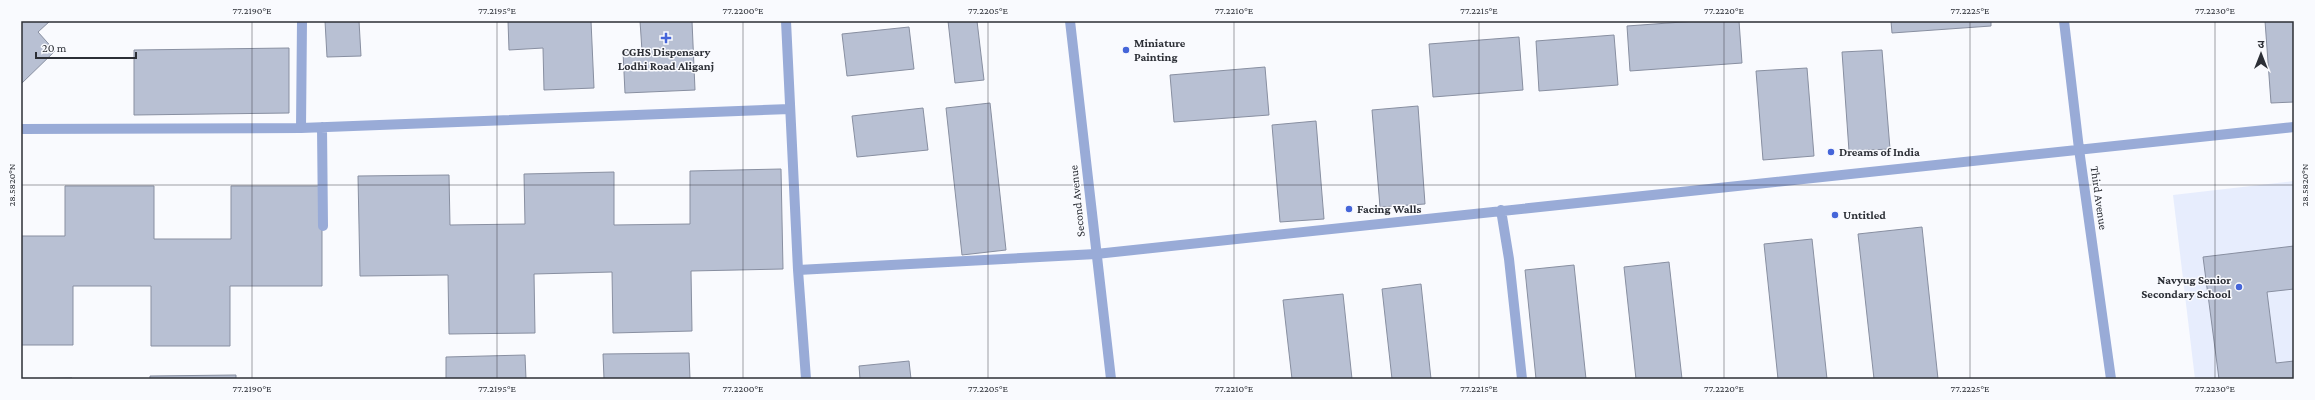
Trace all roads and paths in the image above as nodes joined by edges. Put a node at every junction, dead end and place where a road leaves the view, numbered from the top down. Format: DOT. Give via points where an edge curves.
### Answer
graph roads {
  1 [pos="302,21"];
  2 [pos="786,21"];
  3 [pos="1070,21"];
  4 [pos="2064,21"];
  5 [pos="790,109"];
  6 [pos="322,127"];
  7 [pos="2294,127"];
  8 [pos="301,128"];
  9 [pos="21,129"];
  10 [pos="2079,148"];
  11 [pos="1502,210"];
  12 [pos="323,226"];
  13 [pos="1096,254"];
  14 [pos="798,270"];
  15 [pos="806,379"];
  16 [pos="1111,379"];
  17 [pos="1522,379"];
  18 [pos="2111,379"];
  1 -- 8 [label="street"];
  2 -- 5 [label="street"];
  3 -- 13 [label="street, Second Avenue"];
  4 -- 10 [label="street, Third Avenue"];
  5 -- 6 [label="street"];
  5 -- 14 [label="street"];
  6 -- 8 [label="street"];
  6 -- 12 [label="street"];
  7 -- 10 [label="street"];
  8 -- 9 [label="street"];
  10 -- 11 [label="street"];
  10 -- 18 [label="street, Third Avenue"];
  11 -- 13 [label="street"];
  11 -- 17 [label="street"];
  13 -- 14 [label="street"];
  13 -- 16 [label="street, Second Avenue"];
  14 -- 15 [label="street"];
}
